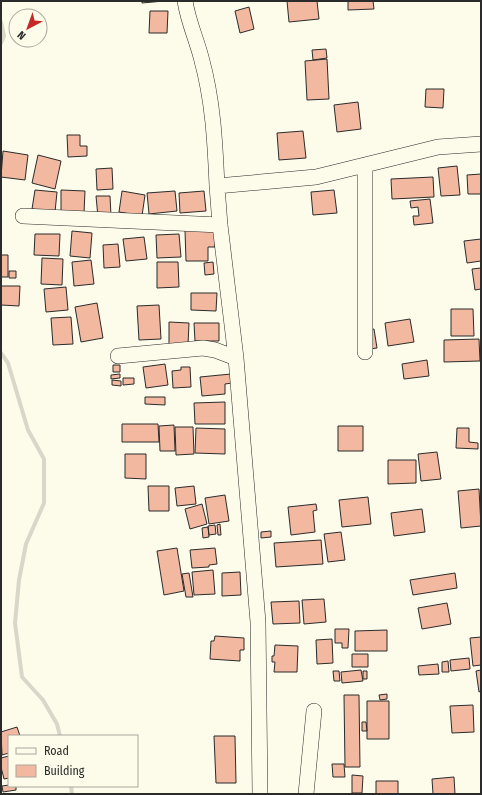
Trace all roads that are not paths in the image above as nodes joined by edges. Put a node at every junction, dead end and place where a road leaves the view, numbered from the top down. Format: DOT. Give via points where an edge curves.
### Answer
graph roads {
  1 [pos="185,1"];
  2 [pos="481,144"];
  3 [pos="365,165"];
  4 [pos="217,186"];
  5 [pos="23,216"];
  6 [pos="220,225"];
  7 [pos="365,352"];
  8 [pos="118,356"];
  9 [pos="236,358"];
  10 [pos="314,711"];
  11 [pos="260,794"];
  12 [pos="306,794"];
  1 -- 4 [label="street" via="211,99"];
  2 -- 3 [label="street" via="438,147"];
  3 -- 4 [label="street" via="316,177"];
  3 -- 7 [label="street"];
  4 -- 6 [label="street"];
  5 -- 6 [label="street"];
  6 -- 9 [label="street"];
  8 -- 9 [label="street" via="203,348"];
  9 -- 11 [label="street" via="258,622"];
  10 -- 12 [label="street"];
}
